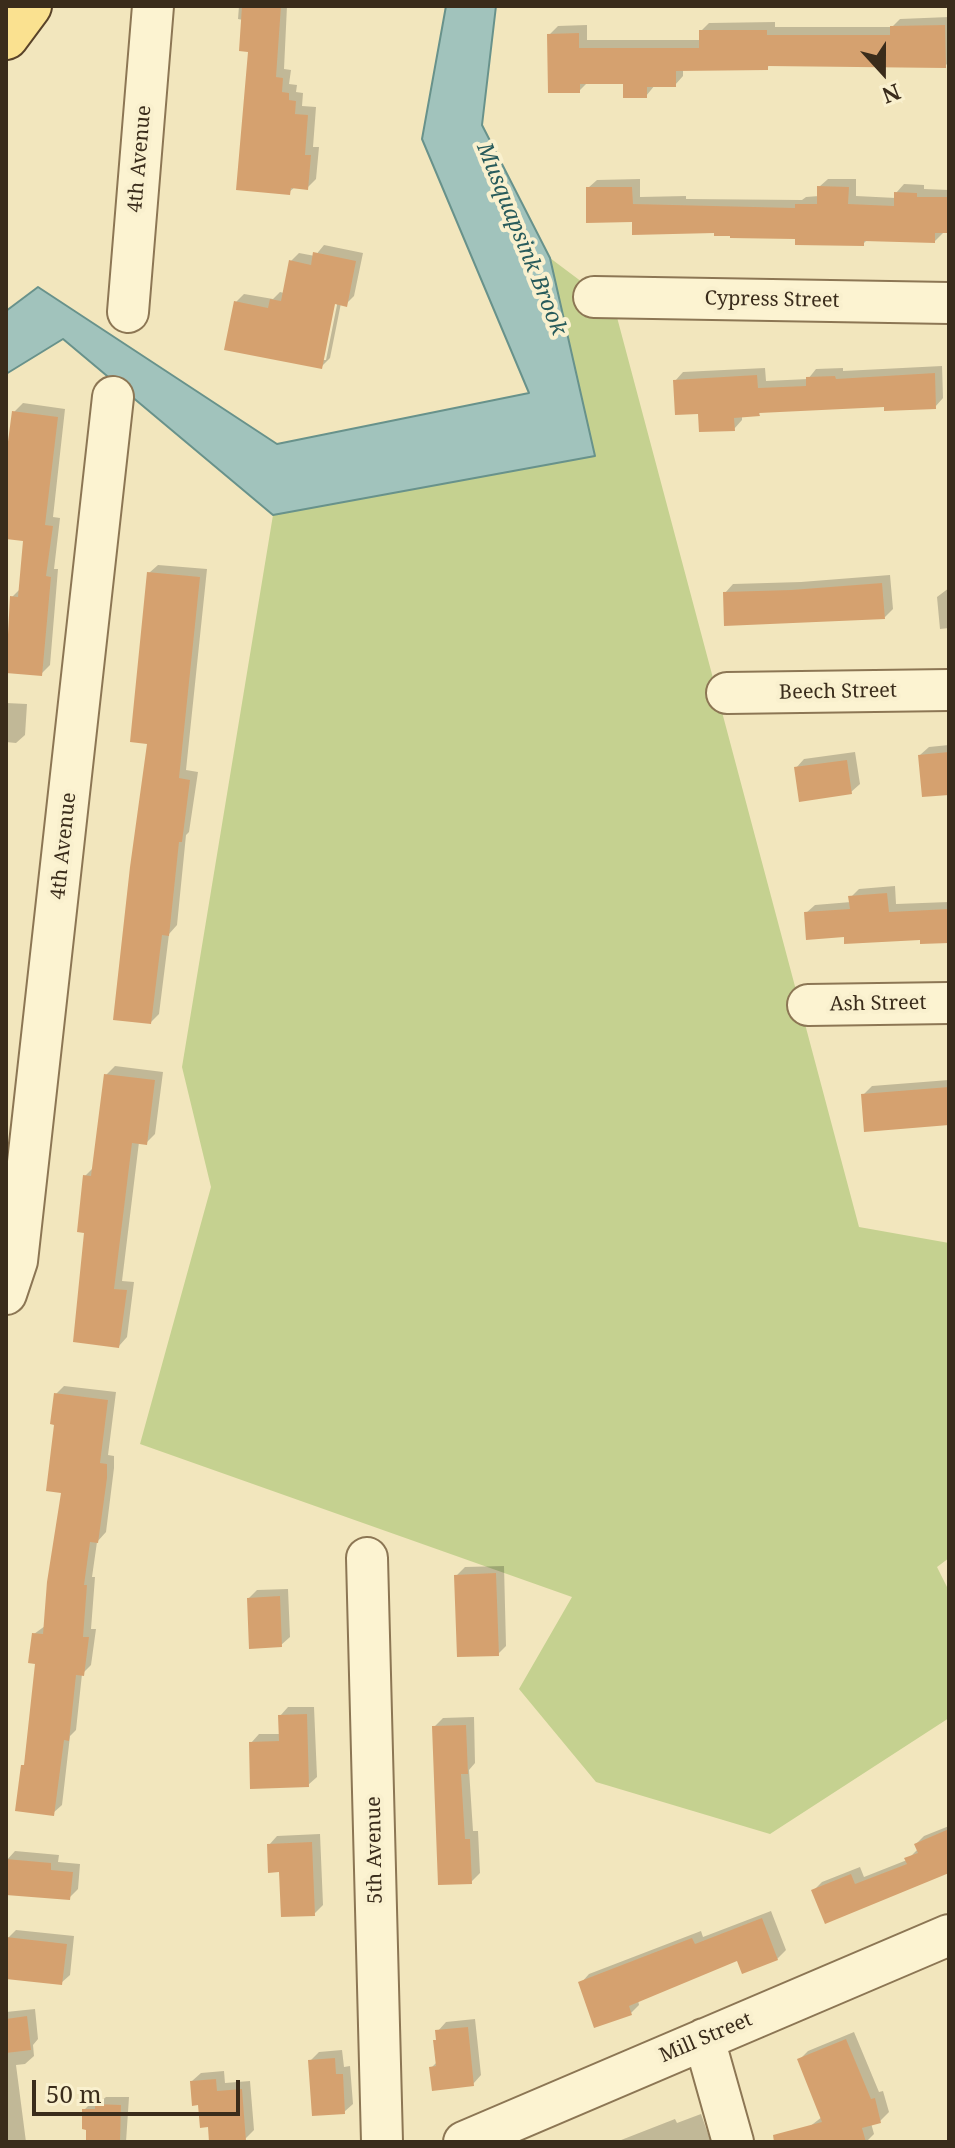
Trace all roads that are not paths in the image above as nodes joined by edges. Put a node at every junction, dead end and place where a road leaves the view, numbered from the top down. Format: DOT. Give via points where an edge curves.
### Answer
graph roads {
  1 [pos="29,6"];
  2 [pos="153,6"];
  3 [pos="6,37"];
  4 [pos="594,297"];
  5 [pos="949,303"];
  6 [pos="128,312"];
  7 [pos="113,397"];
  8 [pos="949,690"];
  9 [pos="727,693"];
  10 [pos="949,1003"];
  11 [pos="808,1005"];
  12 [pos="10,1271"];
  13 [pos="367,1558"];
  14 [pos="949,1935"];
  15 [pos="704,2039"];
  16 [pos="382,2142"];
  17 [pos="464,2142"];
  18 [pos="733,2142"];
  1 -- 3 [label="main road"];
  2 -- 6 [label="street, 4th Avenue"];
  4 -- 5 [label="street, Cypress Street"];
  7 -- 12 [label="street, 4th Avenue"];
  8 -- 9 [label="street, Beech Street"];
  10 -- 11 [label="street, Ash Street"];
  13 -- 16 [label="street, 5th Avenue"];
  14 -- 15 [label="street, Mill Street"];
  15 -- 17 [label="street, Mill Street"];
  15 -- 18 [label="street"];
}
